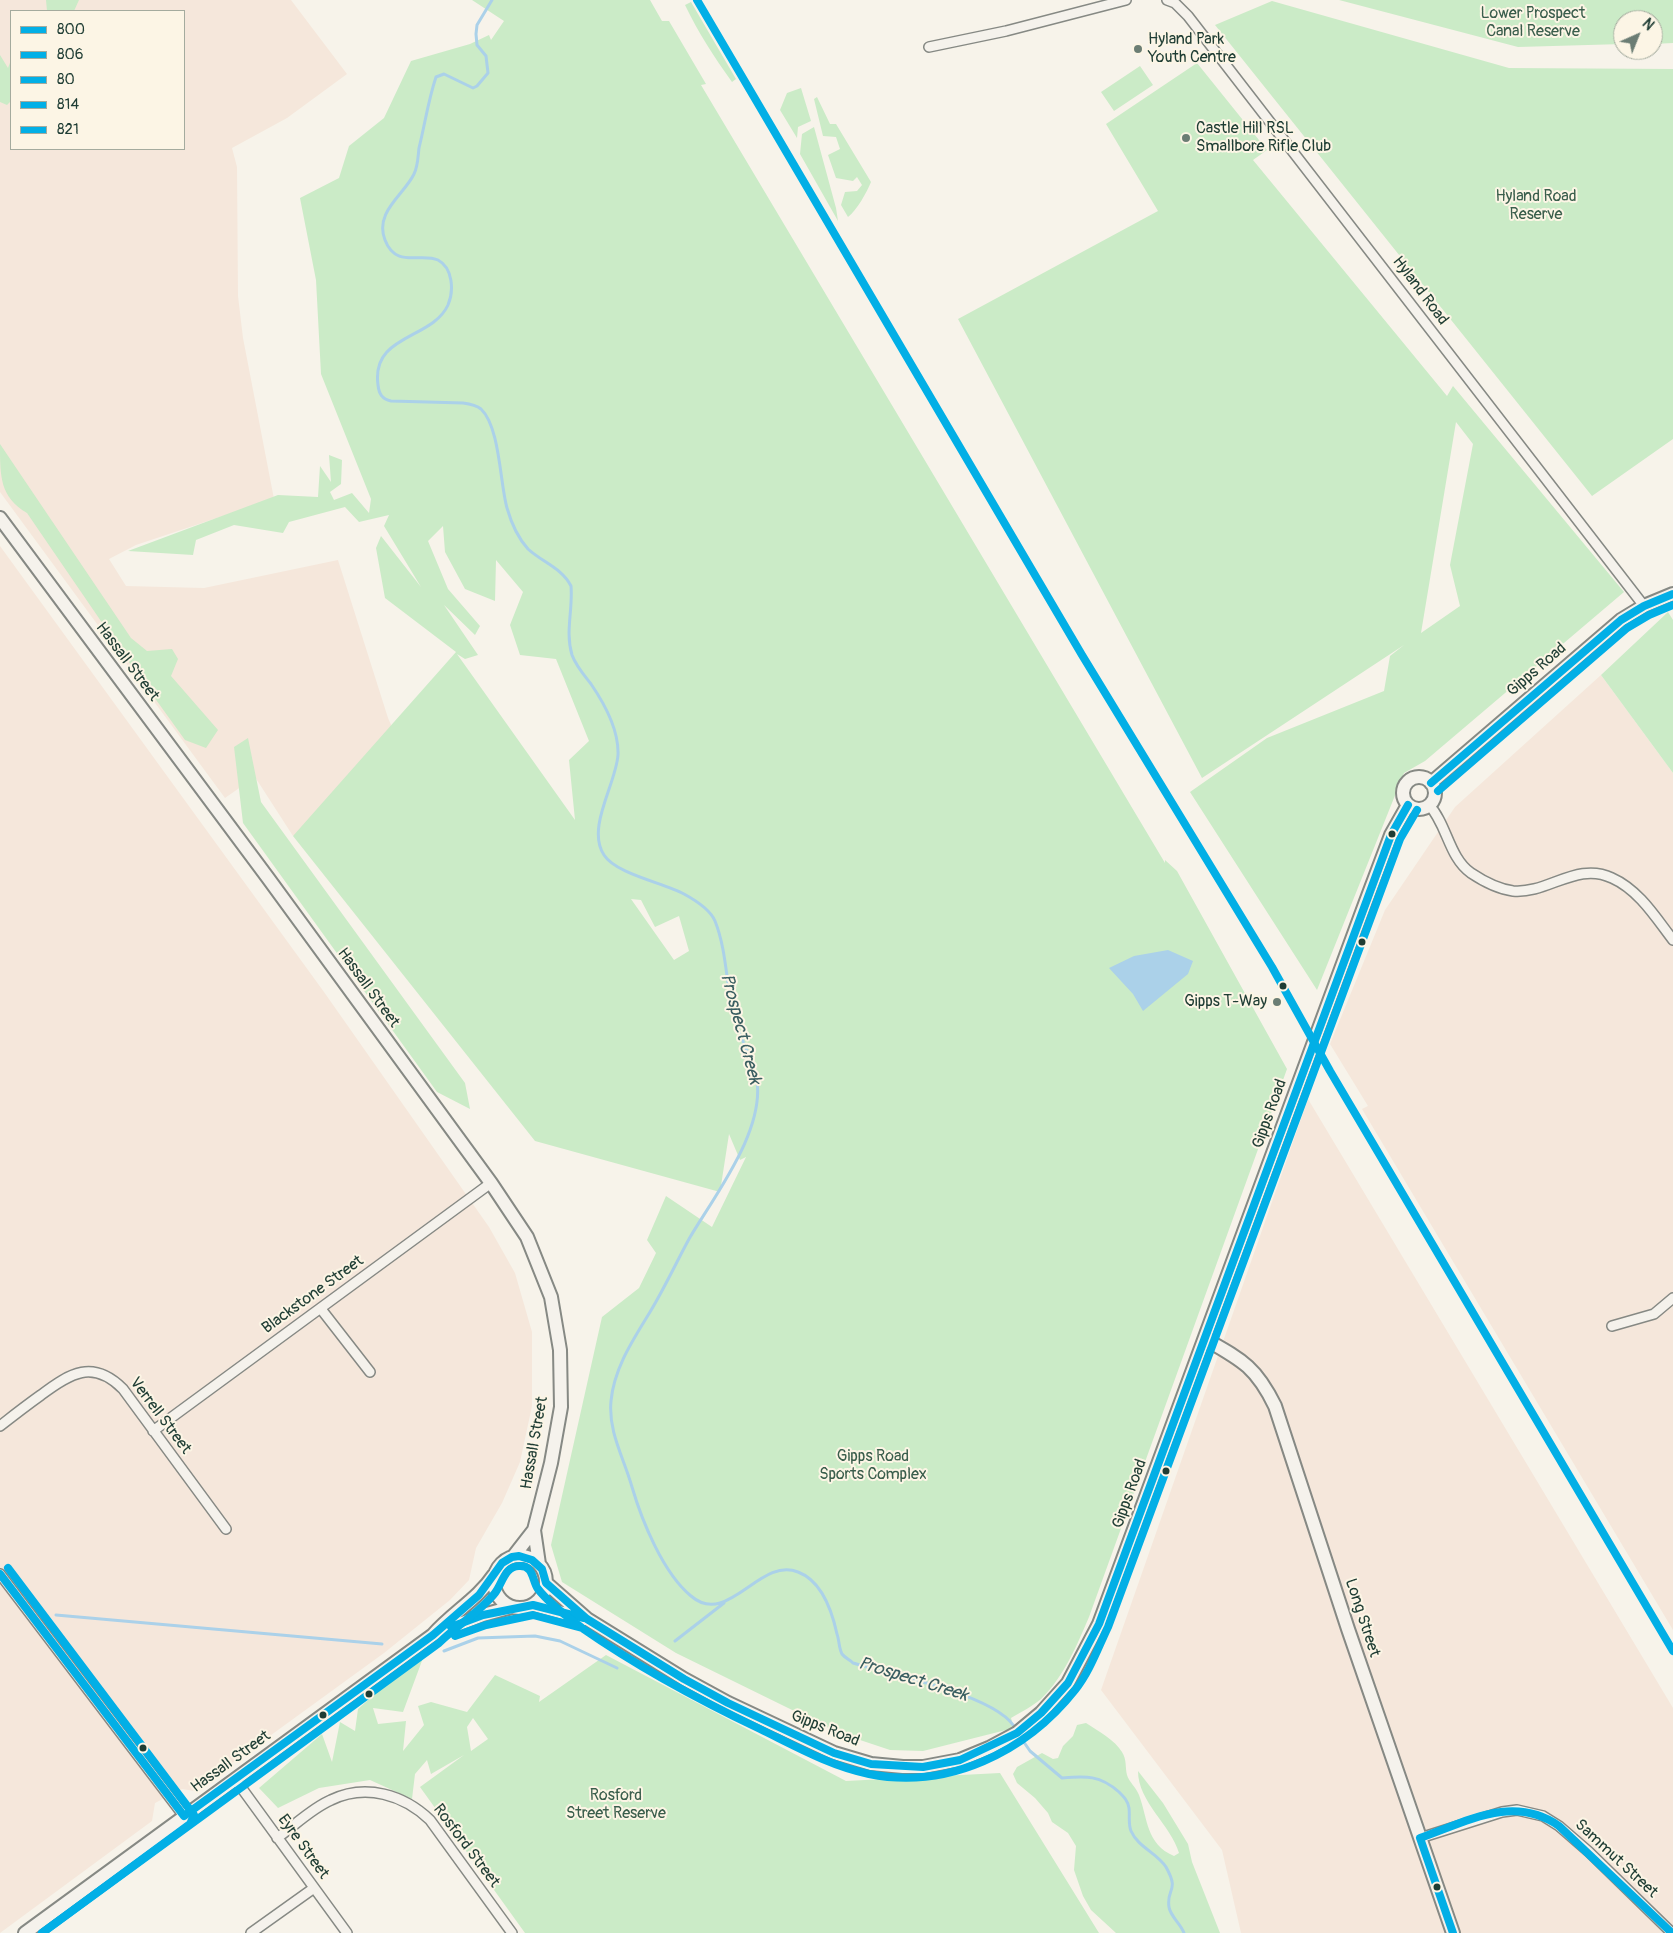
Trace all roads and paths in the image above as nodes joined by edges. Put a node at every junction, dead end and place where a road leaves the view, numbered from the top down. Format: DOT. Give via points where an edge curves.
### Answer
graph roads {
  1 [pos="1126,0"];
  2 [pos="1166,0"];
  3 [pos="929,47"];
  4 [pos="0,518"];
  5 [pos="1673,594"];
  6 [pos="1644,606"];
  7 [pos="1431,783"];
  8 [pos="1408,805"];
  9 [pos="1429,805"];
  10 [pos="1673,940"];
  11 [pos="491,1183"];
  12 [pos="1673,1298"];
  13 [pos="321,1309"];
  14 [pos="1612,1326"];
  15 [pos="1205,1339"];
  16 [pos="370,1372"];
  17 [pos="0,1426"];
  18 [pos="153,1432"];
  19 [pos="226,1529"];
  20 [pos="534,1530"];
  21 [pos="513,1557"];
  22 [pos="539,1564"];
  23 [pos="0,1574"];
  24 [pos="494,1575"];
  25 [pos="546,1583"];
  26 [pos="534,1605"];
  27 [pos="512,1608"];
  28 [pos="587,1619"];
  29 [pos="433,1635"];
  30 [pos="235,1780"];
  31 [pos="184,1816"];
  32 [pos="277,1838"];
  33 [pos="1420,1838"];
  34 [pos="314,1888"];
  35 [pos="25,1933"];
  36 [pos="252,1933"];
  37 [pos="347,1933"];
  38 [pos="512,1933"];
  39 [pos="1453,1933"];
  40 [pos="1672,1933"];
  1 -- 3 [label="street"];
  2 -- 6 [label="street, Hyland Road" via="1181,10 1200,31"];
  4 -- 11 [label="main road, Hassall Street"];
  5 -- 6 [label="main road, Gipps Road"];
  6 -- 7 [label="main road, Gipps Road" via="1595,642"];
  7 -- 8 [label="main road" via="1420,778 1406,784 1404,792"];
  7 -- 9 [label="main road" via="1435,792"];
  8 -- 9 [label="main road" via="1416,809"];
  8 -- 15 [label="main road, Gipps Road" via="1391,835"];
  9 -- 10 [label="street" via="1457,857 1469,872 1513,891 1537,889 1566,877 1591,872 1612,878 1648,908"];
  11 -- 13 [label="street, Blackstone Street"];
  11 -- 20 [label="main road, Hassall Street" via="527,1237 551,1297 560,1350 561,1407"];
  12 -- 14 [label="street" via="1654,1314"];
  13 -- 16 [label="street"];
  13 -- 18 [label="street, Blackstone Street"];
  15 -- 28 [label="main road, Gipps Road" via="1092,1642 1068,1683 1031,1722 1004,1740 960,1760 903,1768 852,1759 814,1745 684,1679"];
  15 -- 33 [label="main road, Long Street" via="1252,1369 1264,1383 1275,1406"];
  17 -- 18 [label="street, Verrell Street" via="65,1376 88,1371 114,1380"];
  18 -- 19 [label="street, Verrell Street"];
  20 -- 21 [label="main road, Hassall Street"];
  20 -- 22 [label="main road, Hassall Street"];
  21 -- 22 [label="main road" via="526,1556"];
  21 -- 24 [label="main road" via="499,1566"];
  22 -- 25 [label="main road"];
  23 -- 31 [label="street"];
  24 -- 27 [label="main road" via="497,1596"];
  24 -- 29 [label="main road, Hassall Street" via="484,1589"];
  25 -- 26 [label="main road"];
  25 -- 28 [label="main road, Gipps Road"];
  26 -- 27 [label="main road"];
  26 -- 28 [label="main road, Gipps Road"];
  27 -- 29 [label="main road, Hassall Street" via="483,1615"];
  29 -- 30 [label="main road, Hassall Street"];
  30 -- 31 [label="main road, Hassall Street"];
  30 -- 32 [label="street, Eyre Street"];
  31 -- 35 [label="main road, Hassall Street"];
  32 -- 34 [label="street, Eyre Street"];
  32 -- 38 [label="street, Rosford Street" via="329,1800 348,1793 369,1792 397,1797 416,1806 430,1820"];
  33 -- 39 [label="main road, Long Street"];
  33 -- 40 [label="street, Sammut Street" via="1508,1810 1543,1816 1589,1852"];
  34 -- 36 [label="street"];
  34 -- 37 [label="street, Eyre Street"];
}
